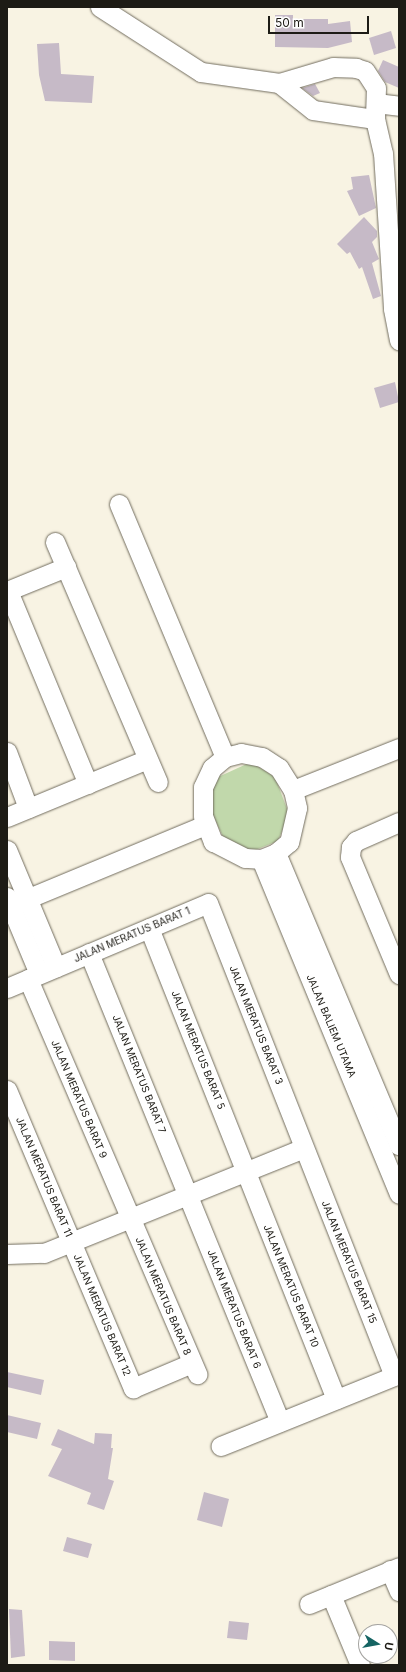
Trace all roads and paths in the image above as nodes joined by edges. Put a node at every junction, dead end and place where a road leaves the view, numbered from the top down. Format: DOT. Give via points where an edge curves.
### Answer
graph roads {
  1 [pos="100,7"];
  2 [pos="279,83"];
  3 [pos="399,106"];
  4 [pos="375,111"];
  5 [pos="399,340"];
  6 [pos="119,504"];
  7 [pos="55,542"];
  8 [pos="66,568"];
  9 [pos="7,591"];
  10 [pos="399,748"];
  11 [pos="7,752"];
  12 [pos="225,757"];
  13 [pos="148,759"];
  14 [pos="158,782"];
  15 [pos="88,784"];
  16 [pos="293,790"];
  17 [pos="28,808"];
  18 [pos="7,817"];
  19 [pos="399,822"];
  20 [pos="205,825"];
  21 [pos="7,850"];
  22 [pos="269,856"];
  23 [pos="28,899"];
  24 [pos="8,903"];
  25 [pos="208,903"];
  26 [pos="149,928"];
  27 [pos="90,953"];
  28 [pos="41,973"];
  29 [pos="399,974"];
  30 [pos="7,988"];
  31 [pos="7,1090"];
  32 [pos="399,1145"];
  33 [pos="304,1148"];
  34 [pos="246,1172"];
  35 [pos="399,1194"];
  36 [pos="188,1195"];
  37 [pos="130,1219"];
  38 [pos="72,1242"];
  39 [pos="7,1254"];
  40 [pos="133,1388"];
  41 [pos="336,1399"];
  42 [pos="280,1422"];
  43 [pos="221,1446"];
  44 [pos="395,1568"];
  45 [pos="399,1591"];
  46 [pos="331,1595"];
  47 [pos="309,1604"];
  48 [pos="360,1665"];
  1 -- 2 [label="street" via="201,72"];
  2 -- 4 [label="street" via="314,110"];
  2 -- 4 [label="street" via="332,67 356,68 373,80 376,88"];
  3 -- 4 [label="street"];
  4 -- 5 [label="street" via="383,153 393,309"];
  6 -- 12 [label="street"];
  7 -- 8 [label="street"];
  8 -- 9 [label="street"];
  8 -- 13 [label="street"];
  9 -- 15 [label="street"];
  10 -- 16 [label="street"];
  11 -- 17 [label="street"];
  12 -- 16 [label="street" via="241,753 262,757 280,768"];
  12 -- 20 [label="street" via="212,768 203,787"];
  13 -- 14 [label="street"];
  13 -- 15 [label="street"];
  15 -- 17 [label="street"];
  16 -- 22 [label="street" via="297,808 289,842"];
  17 -- 18 [label="street"];
  19 -- 29 [label="street" via="356,841 351,847 350,857"];
  20 -- 22 [label="street" via="213,842 224,849 245,858"];
  20 -- 23 [label="street"];
  21 -- 23 [label="street"];
  22 -- 32 [label="street, JALAN BALIEM UTAMA"];
  22 -- 35 [label="street, JALAN BALIEM UTAMA"];
  23 -- 24 [label="street"];
  23 -- 28 [label="street"];
  24 -- 28 [label="street"];
  25 -- 26 [label="street, JALAN MERATUS BARAT 1"];
  25 -- 33 [label="street, JALAN MERATUS BARAT 3"];
  26 -- 27 [label="street, JALAN MERATUS BARAT 1"];
  26 -- 34 [label="street, JALAN MERATUS BARAT 5"];
  27 -- 28 [label="street, JALAN MERATUS BARAT 1"];
  27 -- 36 [label="street, JALAN MERATUS BARAT 7"];
  28 -- 30 [label="street, JALAN MERATUS BARAT 1"];
  28 -- 37 [label="street, JALAN MERATUS BARAT 9"];
  31 -- 38 [label="street, JALAN MERATUS BARAT 11"];
  33 -- 34 [label="street"];
  33 -- 41 [label="street, JALAN MERATUS BARAT 15" via="394,1376"];
  34 -- 36 [label="street"];
  34 -- 41 [label="street, JALAN MERATUS BARAT 10"];
  36 -- 37 [label="street"];
  36 -- 42 [label="street, JALAN MERATUS BARAT 6"];
  37 -- 38 [label="street"];
  37 -- 40 [label="street, JALAN MERATUS BARAT 8" via="194,1368"];
  38 -- 39 [label="street" via="44,1253"];
  38 -- 40 [label="street, JALAN MERATUS BARAT 12"];
  41 -- 42 [label="street"];
  42 -- 43 [label="street"];
  44 -- 45 [label="street"];
  44 -- 46 [label="street"];
  46 -- 47 [label="street"];
  46 -- 48 [label="street"];
}
